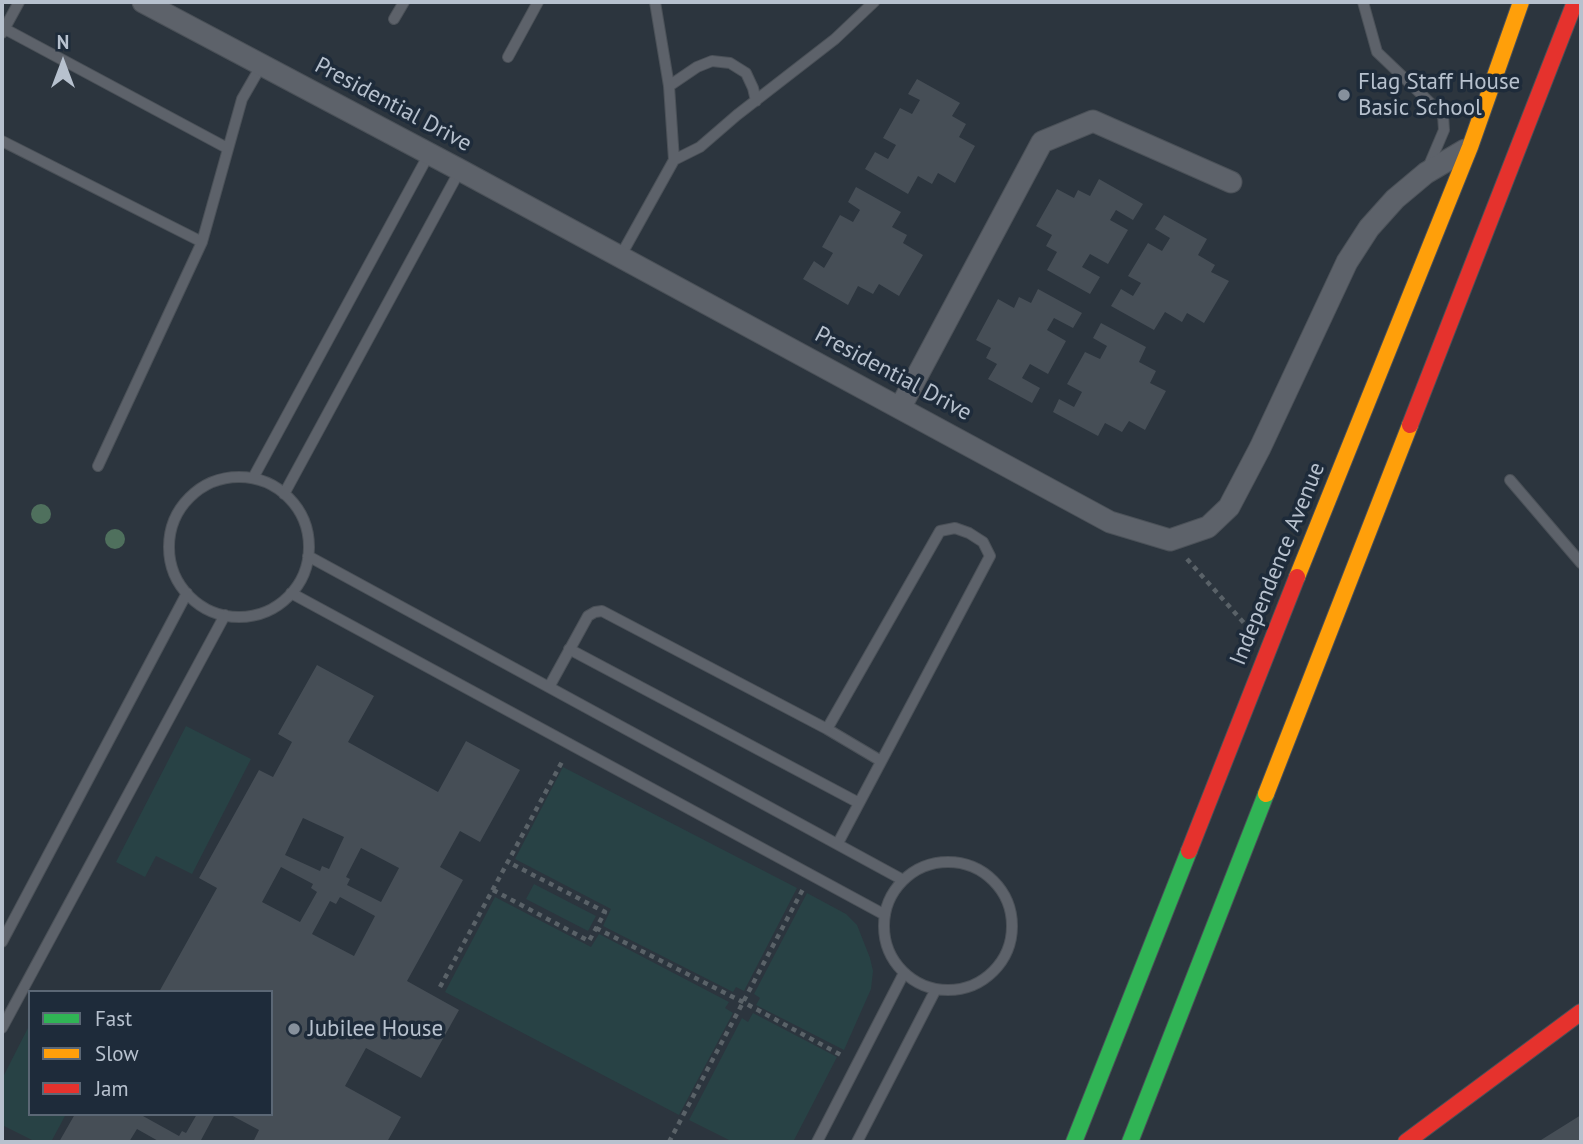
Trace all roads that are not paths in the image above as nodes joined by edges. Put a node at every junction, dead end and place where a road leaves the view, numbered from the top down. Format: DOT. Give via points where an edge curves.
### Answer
graph roads {
  1 [pos="19,2"];
  2 [pos="144,2"];
  3 [pos="404,2"];
  4 [pos="538,2"];
  5 [pos="654,2"];
  6 [pos="874,2"];
  7 [pos="1363,2"];
  8 [pos="1521,2"];
  9 [pos="1575,2"];
  10 [pos="394,19"];
  11 [pos="3,31"];
  12 [pos="509,57"];
  13 [pos="261,66"];
  14 [pos="669,86"];
  15 [pos="755,101"];
  16 [pos="2,141"];
  17 [pos="1470,147"];
  18 [pos="227,148"];
  19 [pos="429,154"];
  20 [pos="674,160"];
  21 [pos="460,170"];
  22 [pos="1426,173"];
  23 [pos="1231,182"];
  24 [pos="202,242"];
  25 [pos="620,257"];
  26 [pos="900,408"];
  27 [pos="98,466"];
  28 [pos="253,478"];
  29 [pos="1510,480"];
  30 [pos="284,494"];
  31 [pos="308,556"];
  32 [pos="1581,562"];
  33 [pos="187,593"];
  34 [pos="291,593"];
  35 [pos="225,615"];
  36 [pos="569,649"];
  37 [pos="549,687"];
  38 [pos="827,729"];
  39 [pos="881,761"];
  40 [pos="859,803"];
  41 [pos="838,843"];
  42 [pos="903,880"];
  43 [pos="885,915"];
  44 [pos="2,942"];
  45 [pos="904,973"];
  46 [pos="936,989"];
  47 [pos="1581,1012"];
  48 [pos="2,1027"];
  49 [pos="817,1142"];
  50 [pos="857,1142"];
  51 [pos="1074,1142"];
  52 [pos="1130,1142"];
  53 [pos="1406,1142"];
  1 -- 11 [label="lane"];
  2 -- 13 [label="street, Presidential Drive"];
  3 -- 10 [label="lane"];
  4 -- 12 [label="lane"];
  5 -- 14 [label="lane"];
  6 -- 15 [label="lane" via="835,39"];
  7 -- 22 [label="lane" via="1377,52 1443,115 1444,130"];
  8 -- 17 [label="main road, Independence Avenue"];
  9 -- 52 [label="main road"];
  11 -- 18 [label="lane"];
  13 -- 18 [label="lane" via="242,99"];
  13 -- 19 [label="street, Presidential Drive"];
  14 -- 15 [label="lane" via="696,67 712,61 730,63 746,73"];
  14 -- 20 [label="lane"];
  15 -- 20 [label="lane" via="700,147"];
  16 -- 24 [label="lane"];
  17 -- 22 [label="street"];
  17 -- 51 [label="main road, Independence Avenue"];
  18 -- 24 [label="lane"];
  19 -- 21 [label="street, Presidential Drive"];
  19 -- 28 [label="lane"];
  20 -- 25 [label="lane"];
  21 -- 25 [label="street, Presidential Drive"];
  21 -- 30 [label="lane"];
  22 -- 26 [label="street, Presidential Drive" via="1369,228 1347,262 1260,448 1228,507 1208,527 1170,540 1110,522"];
  23 -- 26 [label="street" via="1093,121 1042,142"];
  24 -- 27 [label="lane"];
  25 -- 26 [label="street, Presidential Drive"];
  28 -- 30 [label="lane"];
  28 -- 33 [label="lane" via="214,482 182,506 169,550"];
  29 -- 32 [label="lane"];
  30 -- 31 [label="lane" via="305,522"];
  31 -- 34 [label="lane"];
  31 -- 37 [label="lane"];
  33 -- 35 [label="lane"];
  33 -- 44 [label="lane"];
  34 -- 35 [label="lane" via="261,613"];
  34 -- 43 [label="lane"];
  35 -- 48 [label="lane"];
  36 -- 37 [label="lane"];
  36 -- 38 [label="lane" via="588,616 602,611"];
  36 -- 40 [label="lane"];
  37 -- 41 [label="lane"];
  38 -- 39 [label="lane"];
  38 -- 39 [label="lane" via="940,531 955,528 970,533 983,542 990,556"];
  39 -- 40 [label="lane"];
  40 -- 41 [label="lane"];
  41 -- 42 [label="lane"];
  42 -- 43 [label="lane"];
  42 -- 46 [label="lane" via="926,866 965,864 997,885 1010,908 1009,946 996,969 975,984"];
  43 -- 45 [label="lane" via="887,946"];
  45 -- 46 [label="lane"];
  45 -- 49 [label="lane"];
  46 -- 50 [label="lane"];
  47 -- 53 [label="main road"];
}
